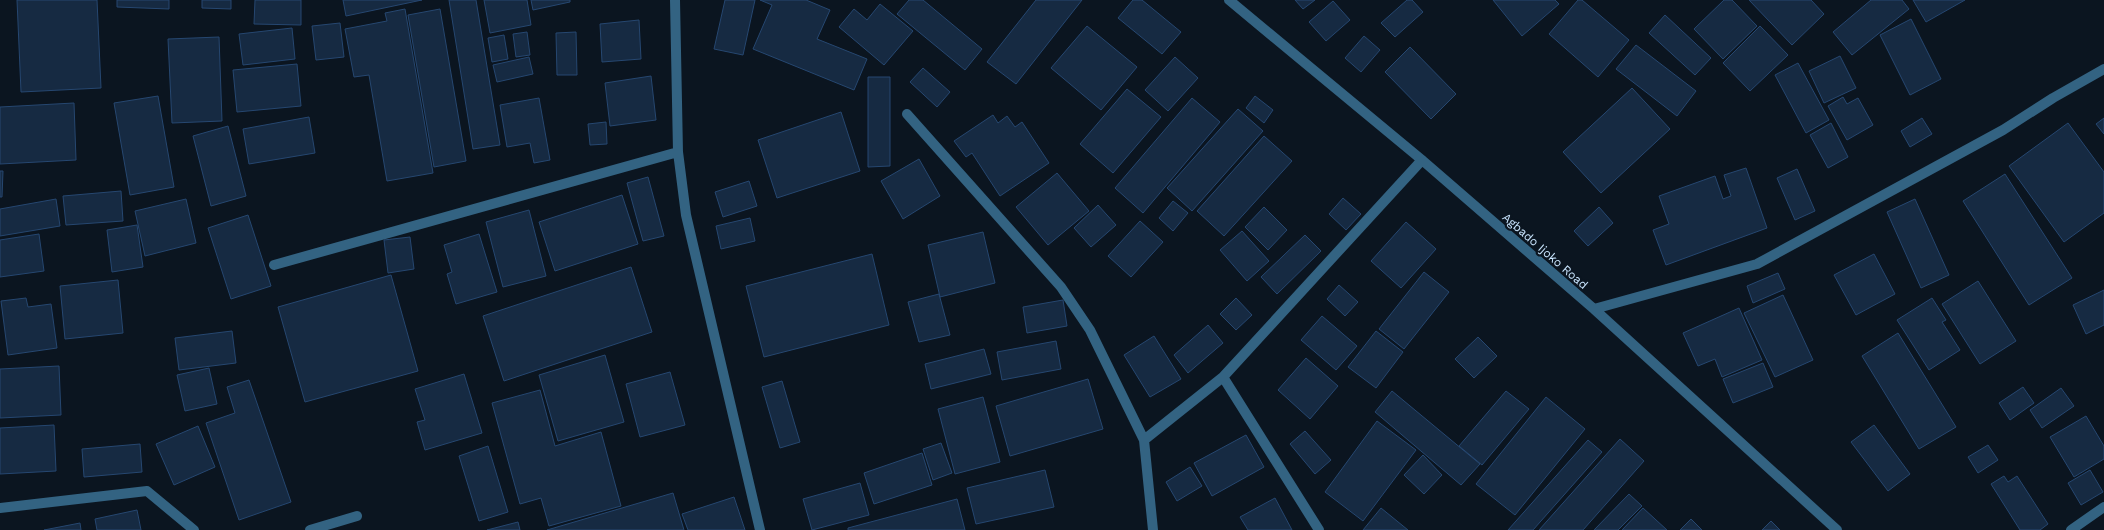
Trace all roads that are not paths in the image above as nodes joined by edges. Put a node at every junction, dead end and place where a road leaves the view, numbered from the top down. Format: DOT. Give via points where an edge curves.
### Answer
graph roads {
  1 [pos="676,0"];
  2 [pos="1229,0"];
  3 [pos="2104,69"];
  4 [pos="906,114"];
  5 [pos="678,152"];
  6 [pos="1422,160"];
  7 [pos="274,265"];
  8 [pos="1594,309"];
  9 [pos="1223,377"];
  10 [pos="1144,440"];
  11 [pos="2104,507"];
  12 [pos="0,508"];
  13 [pos="357,516"];
  14 [pos="194,530"];
  15 [pos="310,530"];
  16 [pos="760,530"];
  17 [pos="1153,530"];
  18 [pos="1320,530"];
  19 [pos="1837,530"];
  20 [pos="2071,530"];
  1 -- 5 [label="street"];
  2 -- 6 [label="street, Agbado Ijoko Road"];
  3 -- 8 [label="street" via="2003,130 1757,264"];
  4 -- 10 [label="street" via="1061,287 1090,330"];
  5 -- 7 [label="street"];
  5 -- 16 [label="street" via="686,215"];
  6 -- 8 [label="street, Agbado Ijoko Road"];
  6 -- 9 [label="street"];
  8 -- 19 [label="street, Agbado Ijoko Road"];
  9 -- 10 [label="street"];
  9 -- 18 [label="street"];
  10 -- 17 [label="street"];
  11 -- 20 [label="street"];
  12 -- 14 [label="street" via="147,491"];
  13 -- 15 [label="street"];
}
